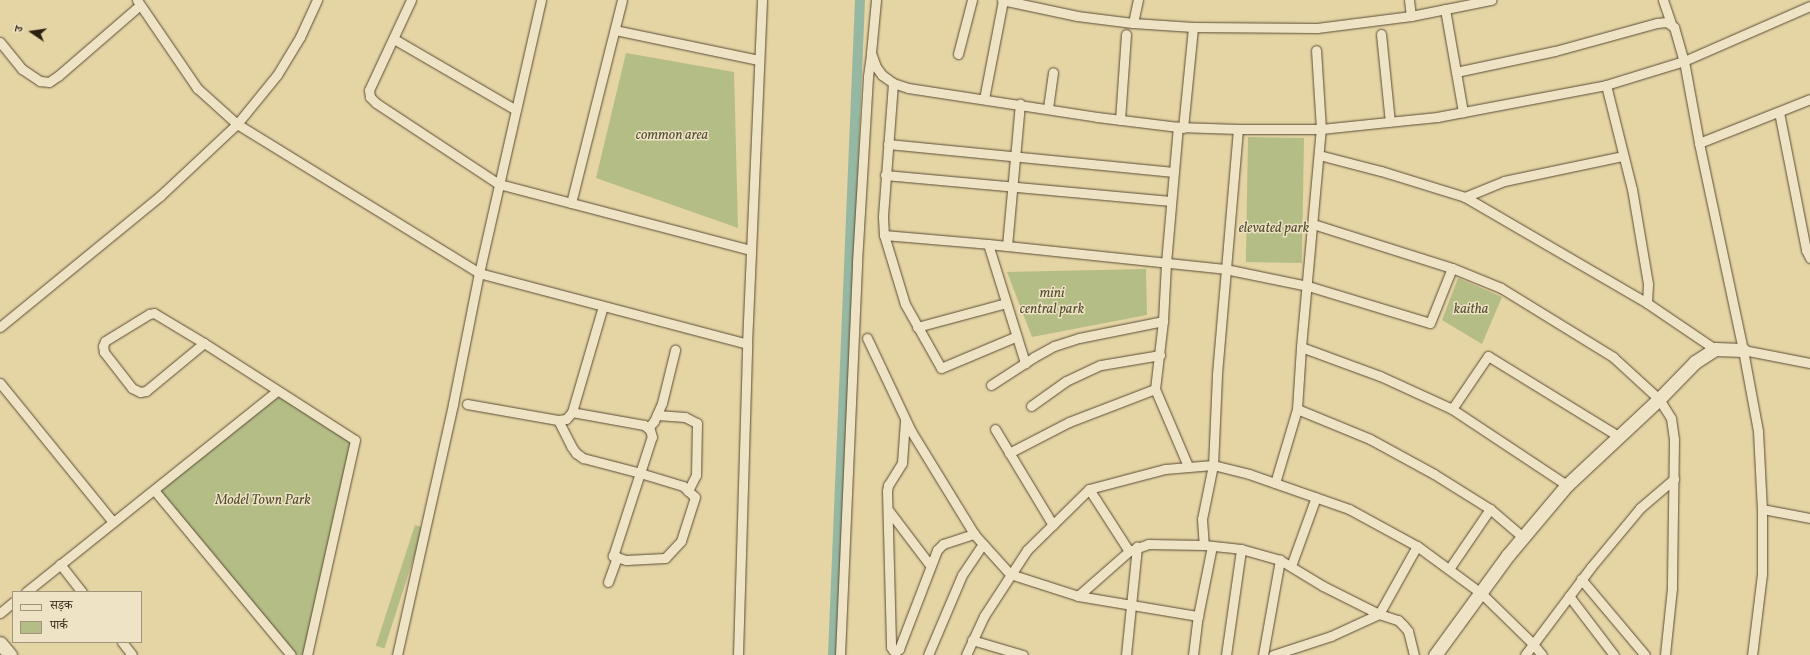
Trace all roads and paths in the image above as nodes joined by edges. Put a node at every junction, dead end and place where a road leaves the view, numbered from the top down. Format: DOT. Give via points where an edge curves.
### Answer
graph roads {
  1 [pos="317,0"];
  2 [pos="412,0"];
  3 [pos="541,0"];
  4 [pos="622,0"];
  5 [pos="762,0"];
  6 [pos="876,0"];
  7 [pos="972,0"];
  8 [pos="1002,0"];
  9 [pos="1138,0"];
  10 [pos="1409,0"];
  11 [pos="1491,0"];
  12 [pos="1663,0"];
  13 [pos="139,2"];
  14 [pos="1469,2"];
  15 [pos="1810,6"];
  16 [pos="1445,9"];
  17 [pos="1411,16"];
  18 [pos="1133,22"];
  19 [pos="1670,23"];
  20 [pos="1193,28"];
  21 [pos="615,30"];
  22 [pos="1126,34"];
  23 [pos="1381,34"];
  24 [pos="394,39"];
  25 [pos="0,42"];
  26 [pos="1316,50"];
  27 [pos="871,53"];
  28 [pos="958,54"];
  29 [pos="759,60"];
  30 [pos="1684,61"];
  31 [pos="1053,72"];
  32 [pos="1456,72"];
  33 [pos="893,83"];
  34 [pos="1606,85"];
  35 [pos="1810,98"];
  36 [pos="984,99"];
  37 [pos="1020,104"];
  38 [pos="1048,108"];
  39 [pos="516,110"];
  40 [pos="1463,112"];
  41 [pos="1779,112"];
  42 [pos="1120,120"];
  43 [pos="1390,122"];
  44 [pos="237,124"];
  45 [pos="1180,127"];
  46 [pos="1238,129"];
  47 [pos="1321,130"];
  48 [pos="1698,143"];
  49 [pos="888,144"];
  50 [pos="1319,155"];
  51 [pos="1623,156"];
  52 [pos="1016,157"];
  53 [pos="1174,172"];
  54 [pos="886,175"];
  55 [pos="499,184"];
  56 [pos="1013,187"];
  57 [pos="1465,197"];
  58 [pos="1171,201"];
  59 [pos="571,203"];
  60 [pos="1313,224"];
  61 [pos="884,235"];
  62 [pos="988,244"];
  63 [pos="1007,246"];
  64 [pos="751,250"];
  65 [pos="1810,258"];
  66 [pos="1166,263"];
  67 [pos="1452,268"];
  68 [pos="1225,269"];
  69 [pos="479,273"];
  70 [pos="1308,286"];
  71 [pos="1006,303"];
  72 [pos="1647,303"];
  73 [pos="603,306"];
  74 [pos="1163,320"];
  75 [pos="0,327"];
  76 [pos="917,327"];
  77 [pos="1017,336"];
  78 [pos="867,338"];
  79 [pos="204,343"];
  80 [pos="747,344"];
  81 [pos="1301,347"];
  82 [pos="1715,349"];
  83 [pos="675,350"];
  84 [pos="1743,350"];
  85 [pos="1160,355"];
  86 [pos="1025,362"];
  87 [pos="1810,362"];
  88 [pos="0,383"];
  89 [pos="991,385"];
  90 [pos="1155,389"];
  91 [pos="277,391"];
  92 [pos="1659,399"];
  93 [pos="467,404"];
  94 [pos="1031,406"];
  95 [pos="1297,409"];
  96 [pos="1452,409"];
  97 [pos="572,412"];
  98 [pos="657,415"];
  99 [pos="558,420"];
  100 [pos="906,420"];
  101 [pos="648,428"];
  102 [pos="995,429"];
  103 [pos="1618,436"];
  104 [pos="1010,453"];
  105 [pos="1213,465"];
  106 [pos="1188,466"];
  107 [pos="640,473"];
  108 [pos="1674,479"];
  109 [pos="1275,483"];
  110 [pos="1567,485"];
  111 [pos="1089,489"];
  112 [pos="154,490"];
  113 [pos="688,491"];
  114 [pos="1316,497"];
  115 [pos="1490,509"];
  116 [pos="1762,509"];
  117 [pos="889,511"];
  118 [pos="1810,518"];
  119 [pos="113,522"];
  120 [pos="1053,525"];
  121 [pos="974,534"];
  122 [pos="1524,538"];
  123 [pos="983,544"];
  124 [pos="1208,545"];
  125 [pos="1416,546"];
  126 [pos="1133,549"];
  127 [pos="1241,549"];
  128 [pos="617,557"];
  129 [pos="1280,560"];
  130 [pos="60,564"];
  131 [pos="930,565"];
  132 [pos="1291,566"];
  133 [pos="1449,569"];
  134 [pos="1010,574"];
  135 [pos="1581,579"];
  136 [pos="608,582"];
  137 [pos="27,591"];
  138 [pos="81,591"];
  139 [pos="1480,592"];
  140 [pos="1078,596"];
  141 [pos="1569,596"];
  142 [pos="12,603"];
  143 [pos="1132,606"];
  144 [pos="0,613"];
  145 [pos="1379,614"];
  146 [pos="1198,616"];
  147 [pos="972,640"];
  148 [pos="0,643"];
  149 [pos="123,643"];
  150 [pos="1533,644"];
  151 [pos="895,653"];
  152 [pos="10,655"];
  153 [pos="132,655"];
  154 [pos="291,655"];
  155 [pos="307,655"];
  156 [pos="397,655"];
  157 [pos="738,655"];
  158 [pos="840,655"];
  159 [pos="928,655"];
  160 [pos="966,655"];
  161 [pos="1023,655"];
  162 [pos="1126,655"];
  163 [pos="1193,655"];
  164 [pos="1226,655"];
  165 [pos="1263,655"];
  166 [pos="1273,655"];
  167 [pos="1414,655"];
  168 [pos="1435,655"];
  169 [pos="1525,655"];
  170 [pos="1542,655"];
  171 [pos="1614,655"];
  172 [pos="1644,655"];
  173 [pos="1665,655"];
  174 [pos="1752,655"];
  1 -- 44 [label="street" via="300,37 277,74"];
  2 -- 24 [label="street"];
  3 -- 39 [label="street"];
  4 -- 21 [label="street"];
  5 -- 29 [label="street"];
  6 -- 27 [label="street"];
  7 -- 28 [label="street"];
  8 -- 18 [label="street" via="1077,16"];
  8 -- 36 [label="street"];
  9 -- 18 [label="street"];
  10 -- 17 [label="street"];
  11 -- 14 [label="street"];
  12 -- 19 [label="street"];
  13 -- 25 [label="street" via="49,82 40,81 22,70"];
  13 -- 44 [label="street" via="197,88"];
  14 -- 16 [label="street"];
  15 -- 30 [label="street"];
  16 -- 17 [label="street"];
  16 -- 32 [label="street"];
  17 -- 20 [label="street" via="1317,28"];
  18 -- 20 [label="street"];
  19 -- 30 [label="street" via="1674,27"];
  19 -- 32 [label="street" via="1657,23 1555,51"];
  20 -- 45 [label="street"];
  21 -- 29 [label="street"];
  21 -- 59 [label="street"];
  22 -- 42 [label="street"];
  23 -- 43 [label="street"];
  24 -- 39 [label="street"];
  24 -- 55 [label="street" via="369,90 370,97"];
  26 -- 47 [label="street"];
  27 -- 33 [label="street" via="876,67"];
  27 -- 158 [label="street" via="856,262"];
  29 -- 64 [label="street"];
  30 -- 34 [label="street"];
  30 -- 48 [label="street"];
  31 -- 38 [label="street"];
  32 -- 40 [label="street"];
  33 -- 36 [label="street" via="908,88"];
  33 -- 49 [label="street"];
  34 -- 40 [label="street"];
  34 -- 51 [label="street"];
  35 -- 41 [label="street"];
  36 -- 37 [label="street"];
  37 -- 38 [label="street"];
  37 -- 52 [label="street"];
  38 -- 42 [label="street"];
  39 -- 55 [label="street"];
  40 -- 43 [label="street"];
  41 -- 48 [label="street"];
  41 -- 65 [label="street" via="1806,250"];
  42 -- 45 [label="street"];
  43 -- 47 [label="street"];
  44 -- 69 [label="street"];
  44 -- 75 [label="street" via="160,196"];
  45 -- 46 [label="street"];
  45 -- 53 [label="street"];
  46 -- 47 [label="street"];
  46 -- 68 [label="street"];
  47 -- 50 [label="street"];
  48 -- 84 [label="street"];
  49 -- 52 [label="street"];
  49 -- 54 [label="street"];
  50 -- 57 [label="street"];
  50 -- 60 [label="street"];
  51 -- 57 [label="street" via="1504,181"];
  51 -- 72 [label="street" via="1632,190 1648,284"];
  52 -- 53 [label="street"];
  52 -- 56 [label="street"];
  53 -- 58 [label="street"];
  54 -- 56 [label="street"];
  54 -- 61 [label="street"];
  55 -- 59 [label="street"];
  55 -- 69 [label="street"];
  56 -- 58 [label="street"];
  56 -- 63 [label="street"];
  57 -- 72 [label="street"];
  58 -- 66 [label="street"];
  59 -- 64 [label="street"];
  60 -- 67 [label="street"];
  60 -- 70 [label="street"];
  61 -- 62 [label="street"];
  61 -- 76 [label="street" via="905,304"];
  62 -- 63 [label="street"];
  62 -- 71 [label="street"];
  63 -- 66 [label="street"];
  64 -- 80 [label="street"];
  66 -- 68 [label="street"];
  66 -- 74 [label="street"];
  67 -- 70 [label="street" via="1430,322"];
  67 -- 92 [label="street" via="1500,288 1613,357"];
  68 -- 70 [label="street"];
  68 -- 105 [label="street"];
  69 -- 73 [label="street"];
  69 -- 156 [label="street" via="454,404"];
  70 -- 81 [label="street"];
  71 -- 76 [label="street"];
  71 -- 77 [label="street"];
  72 -- 82 [label="street"];
  73 -- 80 [label="street"];
  73 -- 97 [label="street"];
  74 -- 85 [label="street"];
  74 -- 86 [label="street" via="1078,338 1054,346"];
  76 -- 77 [label="street" via="941,368"];
  77 -- 86 [label="street"];
  78 -- 100 [label="street"];
  79 -- 79 [label="street" via="146,391 140,392 132,388 104,352 103,346 105,341 154,313"];
  79 -- 91 [label="street"];
  80 -- 157 [label="street"];
  81 -- 95 [label="street"];
  81 -- 96 [label="street" via="1380,376"];
  82 -- 84 [label="street"];
  82 -- 92 [label="street" via="1695,362"];
  83 -- 98 [label="street"];
  84 -- 87 [label="street"];
  84 -- 116 [label="street" via="1758,431"];
  85 -- 90 [label="street"];
  85 -- 94 [label="street" via="1094,368 1066,381"];
  86 -- 89 [label="street"];
  88 -- 119 [label="street"];
  90 -- 104 [label="street" via="1069,422"];
  90 -- 106 [label="street"];
  91 -- 112 [label="street"];
  91 -- 155 [label="street" via="355,440"];
  92 -- 103 [label="street"];
  92 -- 108 [label="street" via="1670,418 1674,439"];
  93 -- 99 [label="street"];
  95 -- 109 [label="street"];
  95 -- 115 [label="street" via="1398,453"];
  96 -- 103 [label="street" via="1488,356"];
  96 -- 110 [label="street"];
  97 -- 99 [label="street" via="566,419"];
  97 -- 101 [label="street" via="644,425"];
  98 -- 101 [label="street"];
  98 -- 113 [label="street" via="685,417 697,423 696,475"];
  99 -- 107 [label="street" via="576,454"];
  100 -- 117 [label="street" via="902,463 888,485"];
  100 -- 121 [label="street"];
  101 -- 107 [label="street" via="652,437"];
  102 -- 104 [label="street"];
  103 -- 110 [label="street"];
  104 -- 120 [label="street"];
  105 -- 106 [label="street"];
  105 -- 109 [label="street"];
  105 -- 124 [label="street" via="1202,519"];
  106 -- 111 [label="street" via="1165,469"];
  107 -- 113 [label="street" via="683,486"];
  107 -- 128 [label="street" via="613,556"];
  108 -- 135 [label="street" via="1640,508"];
  108 -- 173 [label="street" via="1672,588"];
  109 -- 114 [label="street"];
  110 -- 122 [label="street"];
  111 -- 120 [label="street"];
  111 -- 126 [label="street"];
  112 -- 119 [label="street"];
  112 -- 154 [label="street"];
  113 -- 128 [label="street" via="694,497 681,541 665,558 626,560"];
  114 -- 125 [label="street" via="1349,509"];
  114 -- 132 [label="street"];
  115 -- 122 [label="street"];
  115 -- 133 [label="street"];
  116 -- 118 [label="street"];
  116 -- 174 [label="street" via="1762,574"];
  117 -- 131 [label="street"];
  117 -- 151 [label="street" via="891,647"];
  119 -- 130 [label="street"];
  120 -- 134 [label="street" via="1027,550"];
  121 -- 123 [label="street"];
  121 -- 131 [label="street" via="943,544"];
  122 -- 139 [label="street"];
  123 -- 134 [label="street"];
  123 -- 159 [label="street" via="962,575"];
  124 -- 126 [label="street" via="1154,544"];
  124 -- 127 [label="street"];
  124 -- 146 [label="street"];
  125 -- 133 [label="street"];
  125 -- 145 [label="street"];
  126 -- 140 [label="street"];
  126 -- 143 [label="street"];
  127 -- 129 [label="street"];
  127 -- 164 [label="street"];
  128 -- 136 [label="street"];
  129 -- 132 [label="street"];
  129 -- 165 [label="street"];
  130 -- 137 [label="street"];
  130 -- 138 [label="street"];
  131 -- 151 [label="street" via="899,649"];
  132 -- 145 [label="street"];
  133 -- 139 [label="street"];
  134 -- 140 [label="street"];
  134 -- 147 [label="street"];
  135 -- 141 [label="street"];
  135 -- 172 [label="street"];
  139 -- 150 [label="street"];
  139 -- 168 [label="street"];
  140 -- 143 [label="street"];
  141 -- 150 [label="street"];
  141 -- 171 [label="street"];
  142 -- 144 [label="street"];
  143 -- 146 [label="street"];
  143 -- 162 [label="street"];
  145 -- 166 [label="street" via="1331,636"];
  145 -- 167 [label="street" via="1398,620 1403,625 1408,631"];
  146 -- 163 [label="street"];
  147 -- 160 [label="street"];
  147 -- 161 [label="street"];
  148 -- 152 [label="street"];
  149 -- 153 [label="street"];
  150 -- 169 [label="street"];
  150 -- 170 [label="street"];
}
